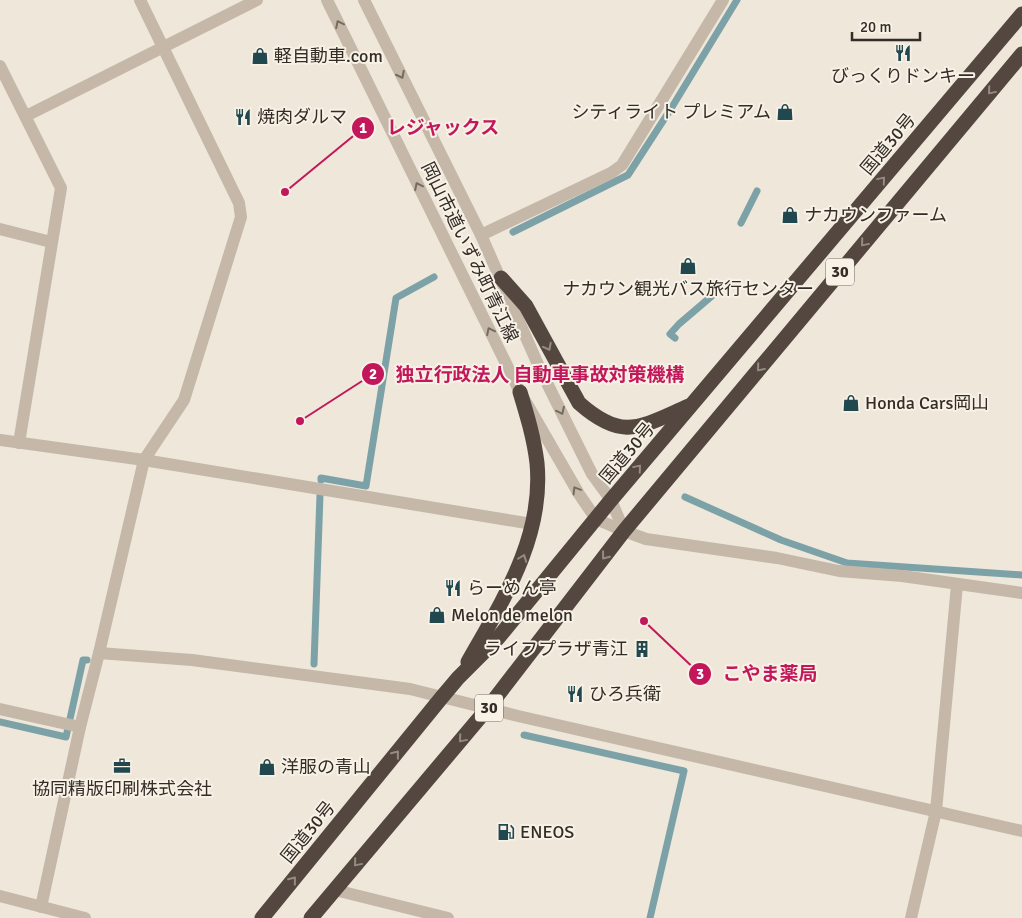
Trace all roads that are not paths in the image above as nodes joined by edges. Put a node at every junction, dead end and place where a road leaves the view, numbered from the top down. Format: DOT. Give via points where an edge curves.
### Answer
graph roads {
  1 [pos="140,0"];
  2 [pos="257,0"];
  3 [pos="327,0"];
  4 [pos="364,0"];
  5 [pos="723,0"];
  6 [pos="1022,14"];
  7 [pos="163,47"];
  8 [pos="1022,54"];
  9 [pos="0,66"];
  10 [pos="26,116"];
  11 [pos="0,229"];
  12 [pos="481,235"];
  13 [pos="51,242"];
  14 [pos="500,278"];
  15 [pos="520,392"];
  16 [pos="692,405"];
  17 [pos="0,440"];
  18 [pos="19,443"];
  19 [pos="144,460"];
  20 [pos="611,500"];
  21 [pos="596,519"];
  22 [pos="532,524"];
  23 [pos="624,532"];
  24 [pos="957,585"];
  25 [pos="1022,593"];
  26 [pos="99,653"];
  27 [pos="458,678"];
  28 [pos="442,697"];
  29 [pos="0,709"];
  30 [pos="488,709"];
  31 [pos="72,726"];
  32 [pos="936,811"];
  33 [pos="1022,831"];
  34 [pos="335,890"];
  35 [pos="0,896"];
  36 [pos="41,907"];
  37 [pos="85,918"];
  38 [pos="262,918"];
  39 [pos="311,918"];
  40 [pos="448,918"];
  41 [pos="911,918"];
  1 -- 7 [label="street"];
  2 -- 7 [label="street"];
  15 -- 3 [label="street, 岡山市道いずみ町青江線, one-way"];
  4 -- 12 [label="street, 岡山市道いずみ町青江線, one-way"];
  5 -- 12 [label="street" via="622,165"];
  16 -- 6 [label="highway, 国道30号 / 30, one-way"];
  7 -- 10 [label="street"];
  7 -- 19 [label="street" via="239,202 241,217 184,400"];
  8 -- 23 [label="highway, 30, one-way"];
  9 -- 10 [label="street"];
  10 -- 13 [label="street" via="61,188"];
  11 -- 13 [label="street"];
  12 -- 14 [label="street, 岡山市道いずみ町青江線"];
  13 -- 18 [label="street"];
  14 -- 16 [label="highway, one-way" via="526,306 578,403 592,414 624,428 646,424"];
  14 -- 20 [label="street, 岡山市道いずみ町青江線, one-way" via="540,369 588,465"];
  21 -- 15 [label="street, 岡山市道いずみ町青江線, one-way" via="578,494"];
  15 -- 22 [label="highway" via="534,438 537,464 537,500"];
  20 -- 16 [label="highway, 国道30号 / 30, one-way"];
  17 -- 18 [label="street"];
  18 -- 19 [label="street"];
  19 -- 22 [label="street"];
  19 -- 26 [label="street"];
  20 -- 21 [label="highway, 国道30号 / 30"];
  20 -- 23 [label="street, 岡山市道いずみ町青江線"];
  21 -- 23 [label="street, 岡山市道いずみ町青江線"];
  21 -- 27 [label="highway, 国道30号 / 30" via="498,638"];
  27 -- 22 [label="highway, one-way" via="509,589 525,554"];
  23 -- 24 [label="street" via="646,539 839,570"];
  23 -- 30 [label="highway, 30, one-way"];
  24 -- 25 [label="street"];
  24 -- 32 [label="street"];
  26 -- 28 [label="street" via="192,660 410,689"];
  26 -- 31 [label="street"];
  27 -- 28 [label="highway, 国道30号 / 30"];
  28 -- 30 [label="street"];
  38 -- 28 [label="highway, 国道30号 / 30, one-way"];
  29 -- 31 [label="street"];
  30 -- 32 [label="street"];
  30 -- 34 [label="highway, 30, one-way"];
  31 -- 36 [label="street"];
  32 -- 33 [label="street"];
  32 -- 41 [label="street"];
  34 -- 39 [label="highway, 30"];
  34 -- 40 [label="street"];
  35 -- 36 [label="street"];
  36 -- 37 [label="street"];
}
